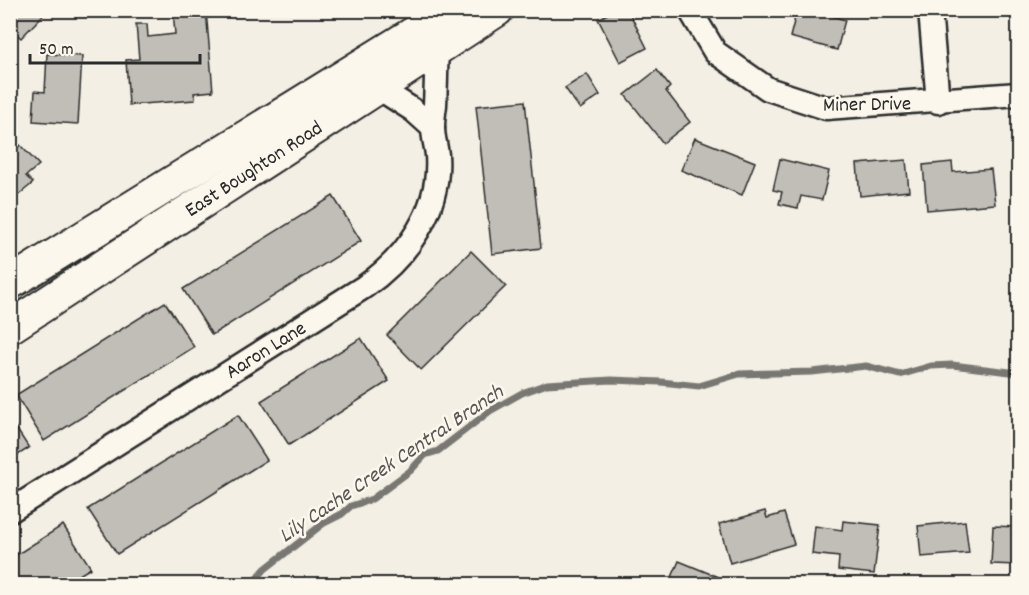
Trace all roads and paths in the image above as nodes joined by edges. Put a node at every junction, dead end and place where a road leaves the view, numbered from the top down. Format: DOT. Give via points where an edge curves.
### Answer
graph roads {
  1 [pos="452,10"];
  2 [pos="497,10"];
  3 [pos="690,10"];
  4 [pos="930,10"];
  5 [pos="437,49"];
  6 [pos="377,87"];
  7 [pos="1018,94"];
  8 [pos="938,102"];
  9 [pos="433,128"];
  10 [pos="10,283"];
  11 [pos="10,327"];
  12 [pos="10,511"];
  1 -- 10 [label="main road, East Boughton Road"];
  2 -- 5 [label="main road, East Boughton Road"];
  3 -- 8 [label="street, Miner Drive" via="715,52 768,89 826,108"];
  4 -- 8 [label="street, Miner Drive"];
  5 -- 6 [label="main road, East Boughton Road"];
  5 -- 9 [label="street, Aaron Lane"];
  6 -- 9 [label="street"];
  6 -- 11 [label="main road, East Boughton Road"];
  7 -- 8 [label="street, Miner Drive"];
  9 -- 12 [label="street, Aaron Lane" via="437,164 430,205 415,237 388,268"];
}
